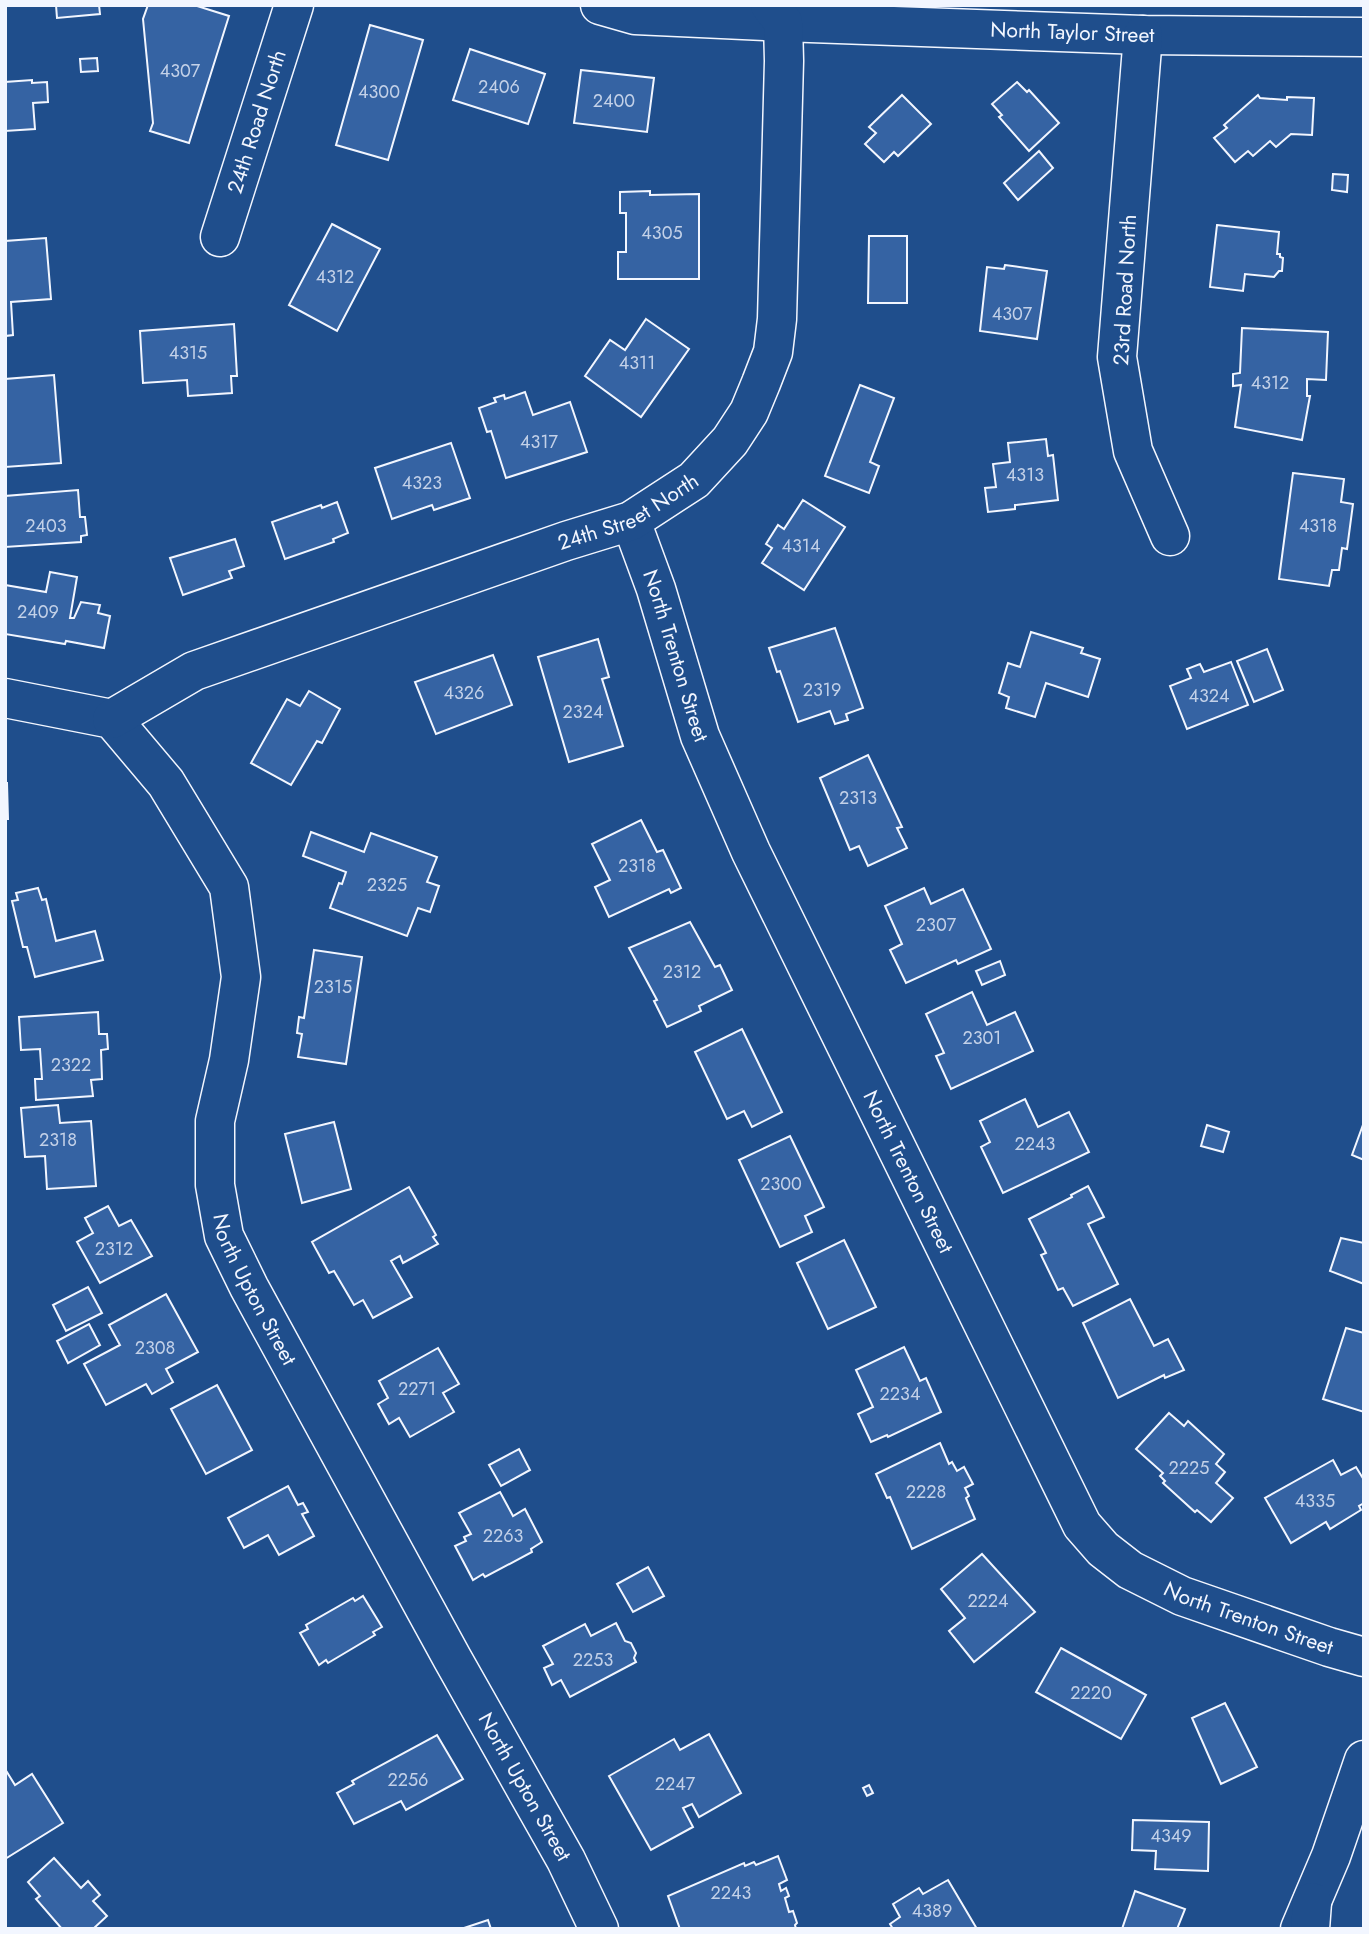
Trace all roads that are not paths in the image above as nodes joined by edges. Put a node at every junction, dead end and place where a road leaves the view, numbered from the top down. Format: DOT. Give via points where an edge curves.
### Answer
graph roads {
  1 [pos="294,5"];
  2 [pos="600,5"];
  3 [pos="777,14"];
  4 [pos="1143,35"];
  5 [pos="1364,37"];
  6 [pos="220,237"];
  7 [pos="631,521"];
  8 [pos="1170,536"];
  9 [pos="5,698"];
  10 [pos="112,719"];
  11 [pos="1364,1657"];
  12 [pos="1364,1760"];
  13 [pos="1307,1920"];
  14 [pos="599,1929"];
  1 -- 6 [label="street, 24th Road North"];
  2 -- 3 [label="street, North Taylor Street" via="635,15"];
  3 -- 4 [label="street, North Taylor Street"];
  3 -- 7 [label="street, 24th Street North" via="782,188 773,352 749,412 730,441 694,480"];
  4 -- 5 [label="street, North Taylor Street"];
  4 -- 8 [label="street, 23rd Road North" via="1117,357 1133,451"];
  7 -- 10 [label="street, 24th Street North" via="194,671"];
  7 -- 11 [label="street, North Trenton Street" via="719,782 1082,1525 1130,1570 1182,1596"];
  9 -- 10 [label="street"];
  10 -- 14 [label="street, North Upton Street" via="166,783 229,887 240,977 215,1121 215,1185 224,1237 566,1860"];
  12 -- 13 [label="street"];
}
